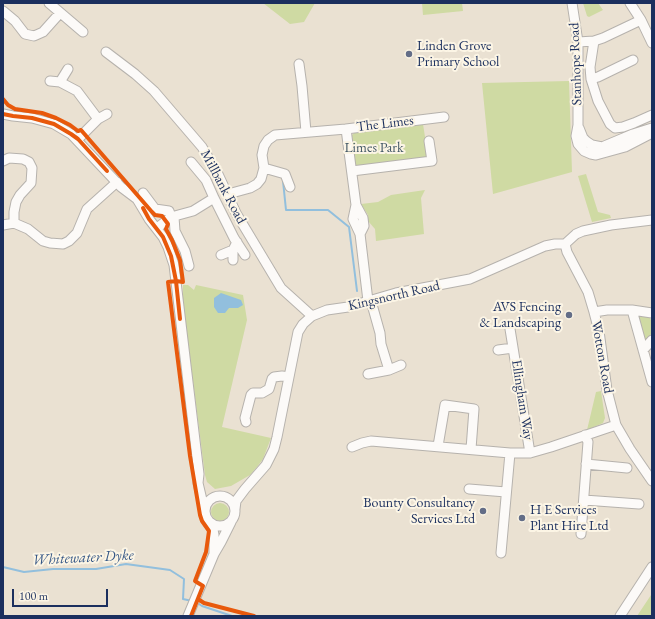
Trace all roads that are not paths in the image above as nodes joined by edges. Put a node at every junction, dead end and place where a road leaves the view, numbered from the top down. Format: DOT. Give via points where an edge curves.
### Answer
graph roads {
  1 [pos="49,3"];
  2 [pos="572,3"];
  3 [pos="630,3"];
  4 [pos="3,11"];
  5 [pos="60,13"];
  6 [pos="641,20"];
  7 [pos="83,32"];
  8 [pos="594,41"];
  9 [pos="578,42"];
  10 [pos="652,43"];
  11 [pos="106,52"];
  12 [pos="633,60"];
  13 [pos="298,64"];
  14 [pos="68,69"];
  15 [pos="591,80"];
  16 [pos="50,81"];
  17 [pos="60,82"];
  18 [pos="3,114"];
  19 [pos="107,114"];
  20 [pos="652,115"];
  21 [pos="444,117"];
  22 [pos="98,119"];
  23 [pos="578,125"];
  24 [pos="652,128"];
  25 [pos="346,129"];
  26 [pos="306,132"];
  27 [pos="652,133"];
  28 [pos="78,139"];
  29 [pos="429,141"];
  30 [pos="3,161"];
  31 [pos="191,162"];
  32 [pos="264,168"];
  33 [pos="352,171"];
  34 [pos="119,184"];
  35 [pos="290,187"];
  36 [pos="143,193"];
  37 [pos="228,194"];
  38 [pos="214,198"];
  39 [pos="173,217"];
  40 [pos="652,220"];
  41 [pos="14,223"];
  42 [pos="3,225"];
  43 [pos="157,228"];
  44 [pos="564,244"];
  45 [pos="235,246"];
  46 [pos="221,255"];
  47 [pos="245,255"];
  48 [pos="233,260"];
  49 [pos="189,266"];
  50 [pos="370,301"];
  51 [pos="632,310"];
  52 [pos="594,312"];
  53 [pos="652,313"];
  54 [pos="312,316"];
  55 [pos="510,329"];
  56 [pos="652,340"];
  57 [pos="513,348"];
  58 [pos="498,350"];
  59 [pos="643,350"];
  60 [pos="401,365"];
  61 [pos="389,370"];
  62 [pos="368,374"];
  63 [pos="289,377"];
  64 [pos="652,382"];
  65 [pos="246,422"];
  66 [pos="616,425"];
  67 [pos="586,435"];
  68 [pos="438,446"];
  69 [pos="352,447"];
  70 [pos="471,449"];
  71 [pos="510,453"];
  72 [pos="530,453"];
  73 [pos="586,464"];
  74 [pos="627,468"];
  75 [pos="643,468"];
  76 [pos="199,474"];
  77 [pos="652,474"];
  78 [pos="652,481"];
  79 [pos="247,486"];
  80 [pos="469,489"];
  81 [pos="506,492"];
  82 [pos="214,497"];
  83 [pos="225,497"];
  84 [pos="584,500"];
  85 [pos="639,504"];
  86 [pos="205,508"];
  87 [pos="235,509"];
  88 [pos="208,522"];
  89 [pos="231,522"];
  90 [pos="582,534"];
  91 [pos="501,552"];
  92 [pos="214,554"];
  93 [pos="652,567"];
  94 [pos="188,616"];
  95 [pos="620,616"];
  1 -- 5 [label="street"];
  2 -- 9 [label="street, Stanhope Road"];
  3 -- 6 [label="street"];
  4 -- 5 [label="street" via="25,34 34,36 43,32"];
  5 -- 7 [label="street"];
  6 -- 8 [label="street"];
  6 -- 10 [label="street"];
  8 -- 9 [label="street"];
  8 -- 15 [label="street"];
  9 -- 23 [label="street, Stanhope Road"];
  11 -- 37 [label="street, Millbank Road" via="154,91 194,137"];
  12 -- 15 [label="street"];
  13 -- 26 [label="street" via="307,86"];
  14 -- 17 [label="street"];
  15 -- 20 [label="street" via="610,124 615,128"];
  16 -- 17 [label="street"];
  17 -- 22 [label="street" via="81,95"];
  18 -- 28 [label="street" via="54,124"];
  19 -- 22 [label="street"];
  21 -- 25 [label="street, The Limes" via="425,124"];
  22 -- 28 [label="street"];
  23 -- 24 [label="street, Stanhope Road" via="586,141 602,147"];
  23 -- 27 [label="street, Stanhope Road" via="578,144 590,154 608,153"];
  25 -- 26 [label="street, The Limes"];
  25 -- 33 [label="street, The Limes"];
  26 -- 32 [label="street, The Limes" via="275,135 268,140 262,155"];
  28 -- 34 [label="street"];
  29 -- 33 [label="street, The Limes" via="432,164"];
  30 -- 41 [label="street" via="9,158 23,159 29,162 32,168 31,183 16,202"];
  31 -- 38 [label="street" via="206,180"];
  32 -- 35 [label="street" via="288,172"];
  32 -- 37 [label="street, The Limes" via="257,184"];
  33 -- 50 [label="street, The Limes" via="356,205 363,218 364,226 360,234"];
  34 -- 41 [label="street" via="87,209 78,233 69,242 56,244 43,241 28,229"];
  34 -- 43 [label="street" via="132,203"];
  36 -- 39 [label="street" via="155,209 169,211"];
  37 -- 54 [label="street, Millbank Road" via="236,213 281,288"];
  38 -- 39 [label="street" via="193,211"];
  38 -- 45 [label="street" via="226,220"];
  39 -- 43 [label="street"];
  39 -- 49 [label="street" via="175,231 186,251"];
  40 -- 44 [label="street, Kingsnorth Road" via="583,231"];
  41 -- 42 [label="street"];
  43 -- 76 [label="street" via="168,247 174,265"];
  44 -- 50 [label="street, Kingsnorth Road" via="545,246 470,279 396,293"];
  44 -- 52 [label="street, Wotton Road" via="588,292"];
  45 -- 46 [label="street"];
  45 -- 47 [label="street"];
  45 -- 48 [label="street"];
  50 -- 54 [label="street, Kingsnorth Road" via="327,310"];
  50 -- 61 [label="street, The Limes"];
  51 -- 52 [label="street"];
  51 -- 53 [label="street"];
  51 -- 59 [label="street"];
  52 -- 66 [label="street, Wotton Road" via="610,405"];
  54 -- 63 [label="street, Kingsnorth Road" via="298,332"];
  55 -- 57 [label="street, Ellingham Way"];
  56 -- 59 [label="street"];
  57 -- 58 [label="street, Ellingham Way"];
  57 -- 72 [label="street, Ellingham Way"];
  59 -- 64 [label="street"];
  60 -- 61 [label="street"];
  61 -- 62 [label="street"];
  63 -- 65 [label="street" via="274,377 269,389 251,395"];
  63 -- 79 [label="street, Kingsnorth Road" via="274,449 266,465"];
  66 -- 67 [label="street, Ellingham Way"];
  66 -- 75 [label="street, Wotton Road"];
  67 -- 72 [label="street, Ellingham Way"];
  67 -- 73 [label="street"];
  68 -- 69 [label="street, Ellingham Way" via="371,441"];
  68 -- 70 [label="street, Ellingham Way"];
  68 -- 70 [label="street" via="445,405 474,409"];
  70 -- 71 [label="street, Ellingham Way"];
  71 -- 72 [label="street, Ellingham Way"];
  71 -- 81 [label="street, Ellingham Way"];
  73 -- 74 [label="street"];
  73 -- 84 [label="street"];
  75 -- 77 [label="street, Wotton Road"];
  75 -- 78 [label="street, Wotton Road"];
  76 -- 82 [label="street" via="205,488"];
  76 -- 86 [label="street" via="198,483"];
  79 -- 83 [label="street, Kingsnorth Road"];
  79 -- 87 [label="street, Kingsnorth Road" via="236,501"];
  80 -- 81 [label="street"];
  81 -- 91 [label="street, Ellingham Way"];
  82 -- 83 [label="street"];
  82 -- 86 [label="street" via="206,503"];
  83 -- 87 [label="street"];
  84 -- 85 [label="street"];
  84 -- 90 [label="street"];
  86 -- 88 [label="street" via="204,513"];
  87 -- 89 [label="street"];
  88 -- 89 [label="street" via="222,527"];
  88 -- 92 [label="street" via="213,530"];
  89 -- 92 [label="street"];
  92 -- 94 [label="street"];
  93 -- 95 [label="street"];
}
